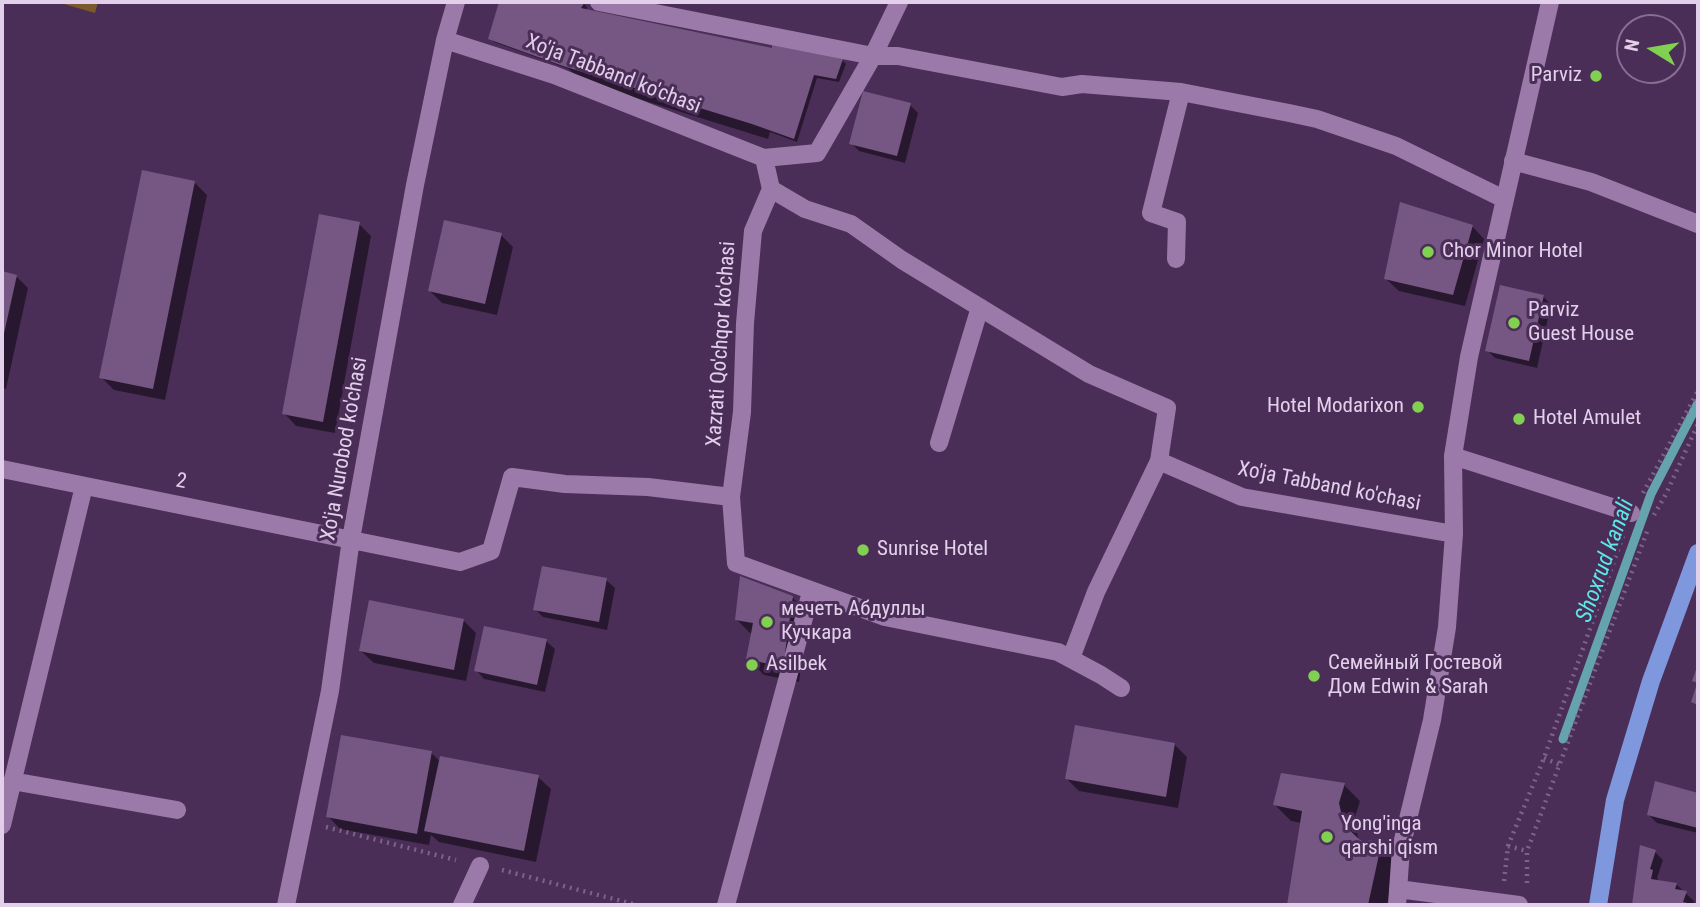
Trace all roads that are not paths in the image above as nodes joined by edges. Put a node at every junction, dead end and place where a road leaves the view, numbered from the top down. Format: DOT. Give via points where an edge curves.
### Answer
graph roads {
  1 [pos="456,2"];
  2 [pos="599,2"];
  3 [pos="899,2"];
  4 [pos="1550,2"];
  5 [pos="445,40"];
  6 [pos="873,56"];
  7 [pos="1181,92"];
  8 [pos="764,158"];
  9 [pos="1513,161"];
  10 [pos="771,188"];
  11 [pos="1504,199"];
  12 [pos="1698,225"];
  13 [pos="1176,259"];
  14 [pos="980,307"];
  15 [pos="939,443"];
  16 [pos="1453,456"];
  17 [pos="1159,461"];
  18 [pos="2,469"];
  19 [pos="84,486"];
  20 [pos="731,497"];
  21 [pos="1631,513"];
  22 [pos="1454,534"];
  23 [pos="351,539"];
  24 [pos="1698,554"];
  25 [pos="811,592"];
  26 [pos="1071,658"];
  27 [pos="1121,688"];
  28 [pos="12,781"];
  29 [pos="177,810"];
  30 [pos="2,825"];
  31 [pos="480,866"];
  32 [pos="1397,897"];
  33 [pos="1512,901"];
  34 [pos="286,905"];
  35 [pos="462,905"];
  36 [pos="726,905"];
  37 [pos="1598,905"];
  1 -- 5 [label="street, Xo'ja Nurobod ko'chasi"];
  2 -- 6 [label="street"];
  3 -- 6 [label="street"];
  4 -- 9 [label="street"];
  5 -- 8 [label="street, Xo'ja Tabband ko'chasi" via="554,75"];
  5 -- 23 [label="street, Xo'ja Nurobod ko'chasi"];
  6 -- 7 [label="street" via="898,56 1062,87 1082,84"];
  6 -- 8 [label="street" via="817,153"];
  7 -- 11 [label="street" via="1317,119 1396,146"];
  7 -- 13 [label="street" via="1151,213 1177,222"];
  8 -- 10 [label="street"];
  9 -- 11 [label="street"];
  9 -- 12 [label="street" via="1591,182"];
  10 -- 14 [label="street" via="805,209 850,224"];
  10 -- 20 [label="street, Xazrati Qo'chqor ko'chasi" via="753,232 742,412"];
  11 -- 16 [label="street" via="1469,356"];
  14 -- 15 [label="street"];
  14 -- 17 [label="street" via="1089,374 1167,408"];
  16 -- 21 [label="street"];
  16 -- 22 [label="street"];
  17 -- 22 [label="street, Xo'ja Tabband ko'chasi" via="1242,497"];
  17 -- 26 [label="street" via="1096,592"];
  18 -- 19 [label="street, 2"];
  19 -- 23 [label="street, 2"];
  19 -- 28 [label="street"];
  20 -- 23 [label="street" via="512,477 491,551 481,555 460,562"];
  20 -- 25 [label="street, Xazrati Qo'chqor ko'chasi" via="736,563"];
  22 -- 32 [label="street" via="1447,627 1432,720 1401,848"];
  23 -- 34 [label="street, Xo'ja Nurobod ko'chasi" via="330,691"];
  24 -- 37 [label="main road" via="1651,681 1615,800"];
  25 -- 26 [label="street" via="885,617"];
  25 -- 36 [label="street"];
  26 -- 27 [label="street"];
  28 -- 29 [label="street"];
  28 -- 30 [label="street"];
  31 -- 35 [label="street"];
  32 -- 33 [label="street"];
}
